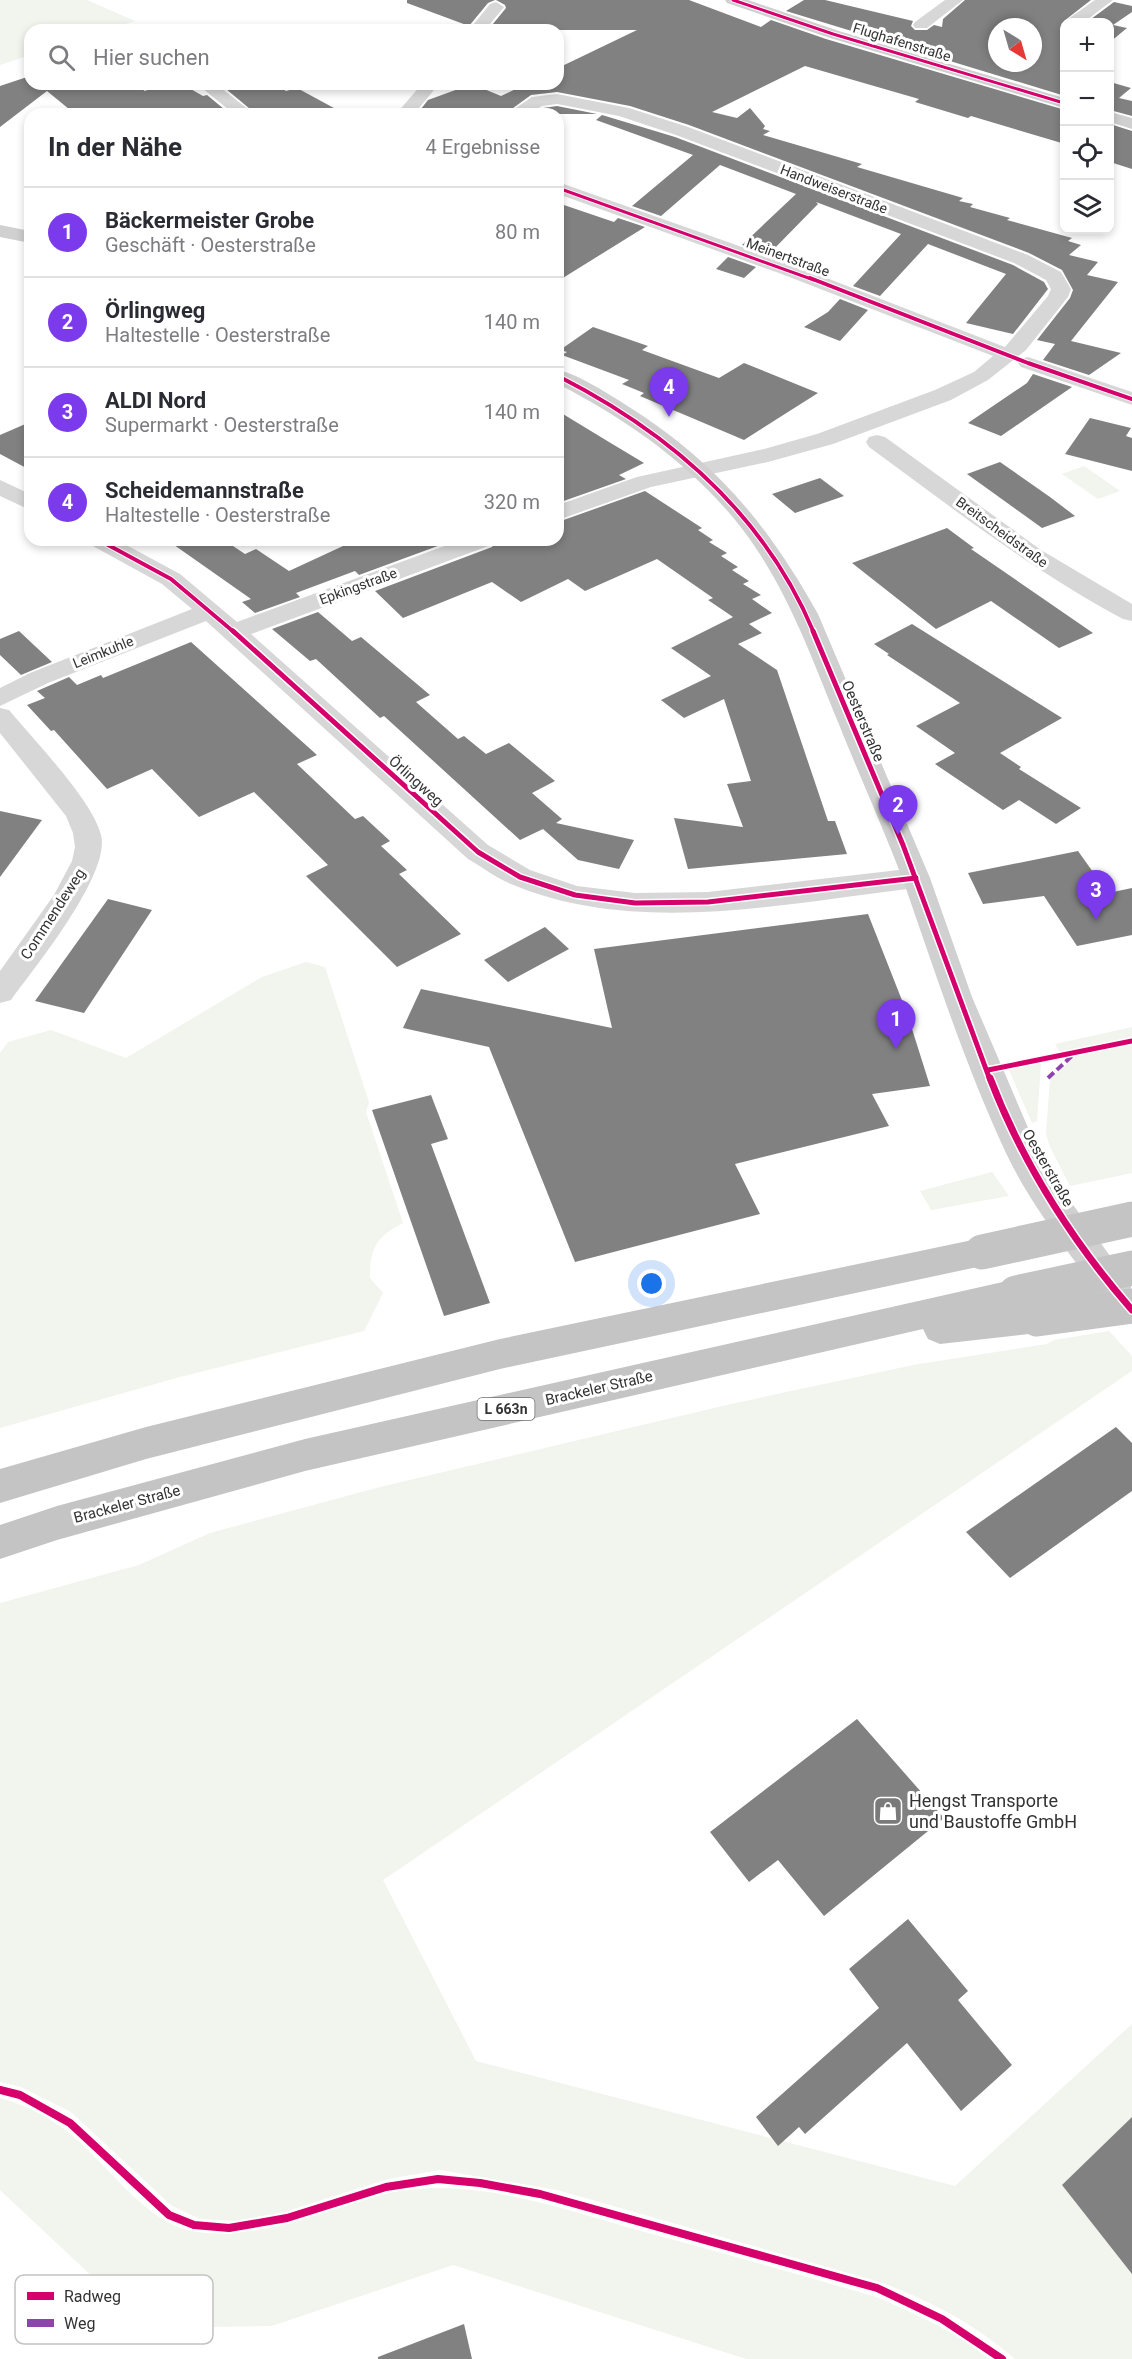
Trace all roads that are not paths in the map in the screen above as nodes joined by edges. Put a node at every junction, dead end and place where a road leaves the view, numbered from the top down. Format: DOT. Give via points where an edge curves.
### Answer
graph roads {
  1 [pos="733,0"];
  2 [pos="955,0"];
  3 [pos="1105,0"];
  4 [pos="920,5"];
  5 [pos="496,7"];
  6 [pos="941,10"];
  7 [pos="1080,18"];
  8 [pos="482,24"];
  9 [pos="921,25"];
  10 [pos="213,90"];
  11 [pos="426,90"];
  12 [pos="1060,102"];
  13 [pos="238,108"];
  14 [pos="410,108"];
  15 [pos="526,108"];
  16 [pos="1114,118"];
  17 [pos="1132,124"];
  18 [pos="564,190"];
  19 [pos="0,231"];
  20 [pos="24,236"];
  21 [pos="1018,359"];
  22 [pos="564,379"];
  23 [pos="1132,399"];
  24 [pos="877,442"];
  25 [pos="698,471"];
  26 [pos="0,487"];
  27 [pos="24,500"];
  28 [pos="564,511"];
  29 [pos="110,546"];
  30 [pos="467,546"];
  31 [pos="208,610"];
  32 [pos="1132,614"];
  33 [pos="234,632"];
  34 [pos="0,698"];
  35 [pos="0,716"];
  36 [pos="916,878"];
  37 [pos="0,992"];
  38 [pos="1132,1219"];
  39 [pos="1132,1268"];
  40 [pos="1027,1306"];
  41 [pos="1132,1308"];
  42 [pos="0,1486"];
  43 [pos="0,1542"];
  1 -- 12 [label="street, Flughafenstraße"];
  2 -- 6 [label="street"];
  3 -- 7 [label="street"];
  4 -- 6 [label="street"];
  5 -- 8 [label="street"];
  6 -- 9 [label="street"];
  10 -- 13 [label="street"];
  11 -- 14 [label="street"];
  15 -- 21 [label="street, Handweiserstraße" via="538,101 557,99 623,112 1035,265 1054,276 1061,289 1019,346"];
  16 -- 17 [label="street"];
  18 -- 21 [label="street, Meinertstraße" via="786,269"];
  19 -- 20 [label="street"];
  21 -- 23 [label="street, Meinertstraße"];
  21 -- 25 [label="street" via="884,419 804,446"];
  22 -- 25 [label="street, Oesterstraße" via="645,427"];
  24 -- 32 [label="street, Breitscheidstraße" via="1040,560"];
  25 -- 28 [label="street" via="645,482"];
  25 -- 36 [label="street, Oesterstraße" via="743,514 797,598"];
  26 -- 27 [label="street"];
  29 -- 31 [label="street, Örlingweg" via="171,579"];
  30 -- 33 [label="street, Epkingstraße"];
  31 -- 33 [label="street, Örlingweg"];
  31 -- 34 [label="street, Leimkuhle" via="39,678"];
  33 -- 36 [label="street, Örlingweg" via="478,852 520,877 575,895 635,903 708,902"];
  35 -- 37 [label="street, Commendeweg" via="78,812 87,829 89,848 84,869 72,889"];
  36 -- 41 [label="street, Oesterstraße" via="957,997 1023,1154 1108,1284"];
  38 -- 42 [label="highway, bridge" via="500,1354 146,1443"];
  39 -- 40 [label="highway, Brackeler Straße / L 663n, bridge"];
  40 -- 41 [label="highway, bridge"];
  40 -- 43 [label="highway, Brackeler Straße / L 663n" via="789,1344 304,1455"];
}
